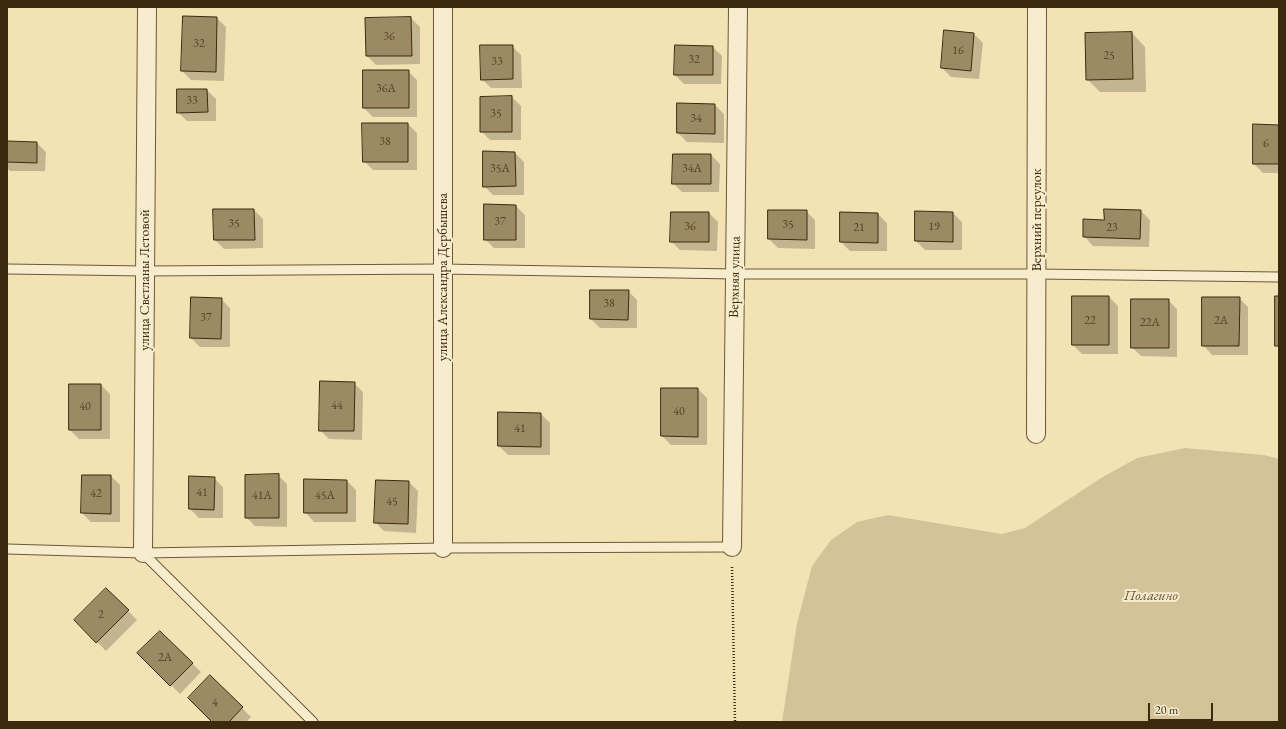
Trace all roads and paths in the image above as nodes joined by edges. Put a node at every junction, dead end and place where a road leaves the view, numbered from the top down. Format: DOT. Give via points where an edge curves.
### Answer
graph roads {
  1 [pos="147,7"];
  2 [pos="443,7"];
  3 [pos="738,7"];
  4 [pos="1038,7"];
  5 [pos="7,269"];
  6 [pos="442,269"];
  7 [pos="145,271"];
  8 [pos="735,274"];
  9 [pos="1036,274"];
  10 [pos="1279,278"];
  11 [pos="1036,434"];
  12 [pos="732,546"];
  13 [pos="443,548"];
  14 [pos="7,549"];
  15 [pos="143,553"];
  16 [pos="313,722"];
  17 [pos="735,722"];
  1 -- 7 [label="street, улица Светланы Летовой"];
  2 -- 6 [label="street, улица Александра Дербышева"];
  3 -- 8 [label="street, Верхняя улица"];
  4 -- 9 [label="street, Верхний переулок"];
  5 -- 7 [label="lane"];
  6 -- 7 [label="lane"];
  6 -- 8 [label="lane"];
  6 -- 13 [label="street, улица Александра Дербышева"];
  7 -- 15 [label="street, улица Светланы Летовой"];
  8 -- 9 [label="lane"];
  8 -- 12 [label="street, Верхняя улица"];
  9 -- 10 [label="lane"];
  9 -- 11 [label="street, Верхний переулок"];
  12 -- 13 [label="lane"];
  12 -- 17 [label="path"];
  13 -- 15 [label="lane"];
  14 -- 15 [label="lane"];
  15 -- 16 [label="lane"];
}
